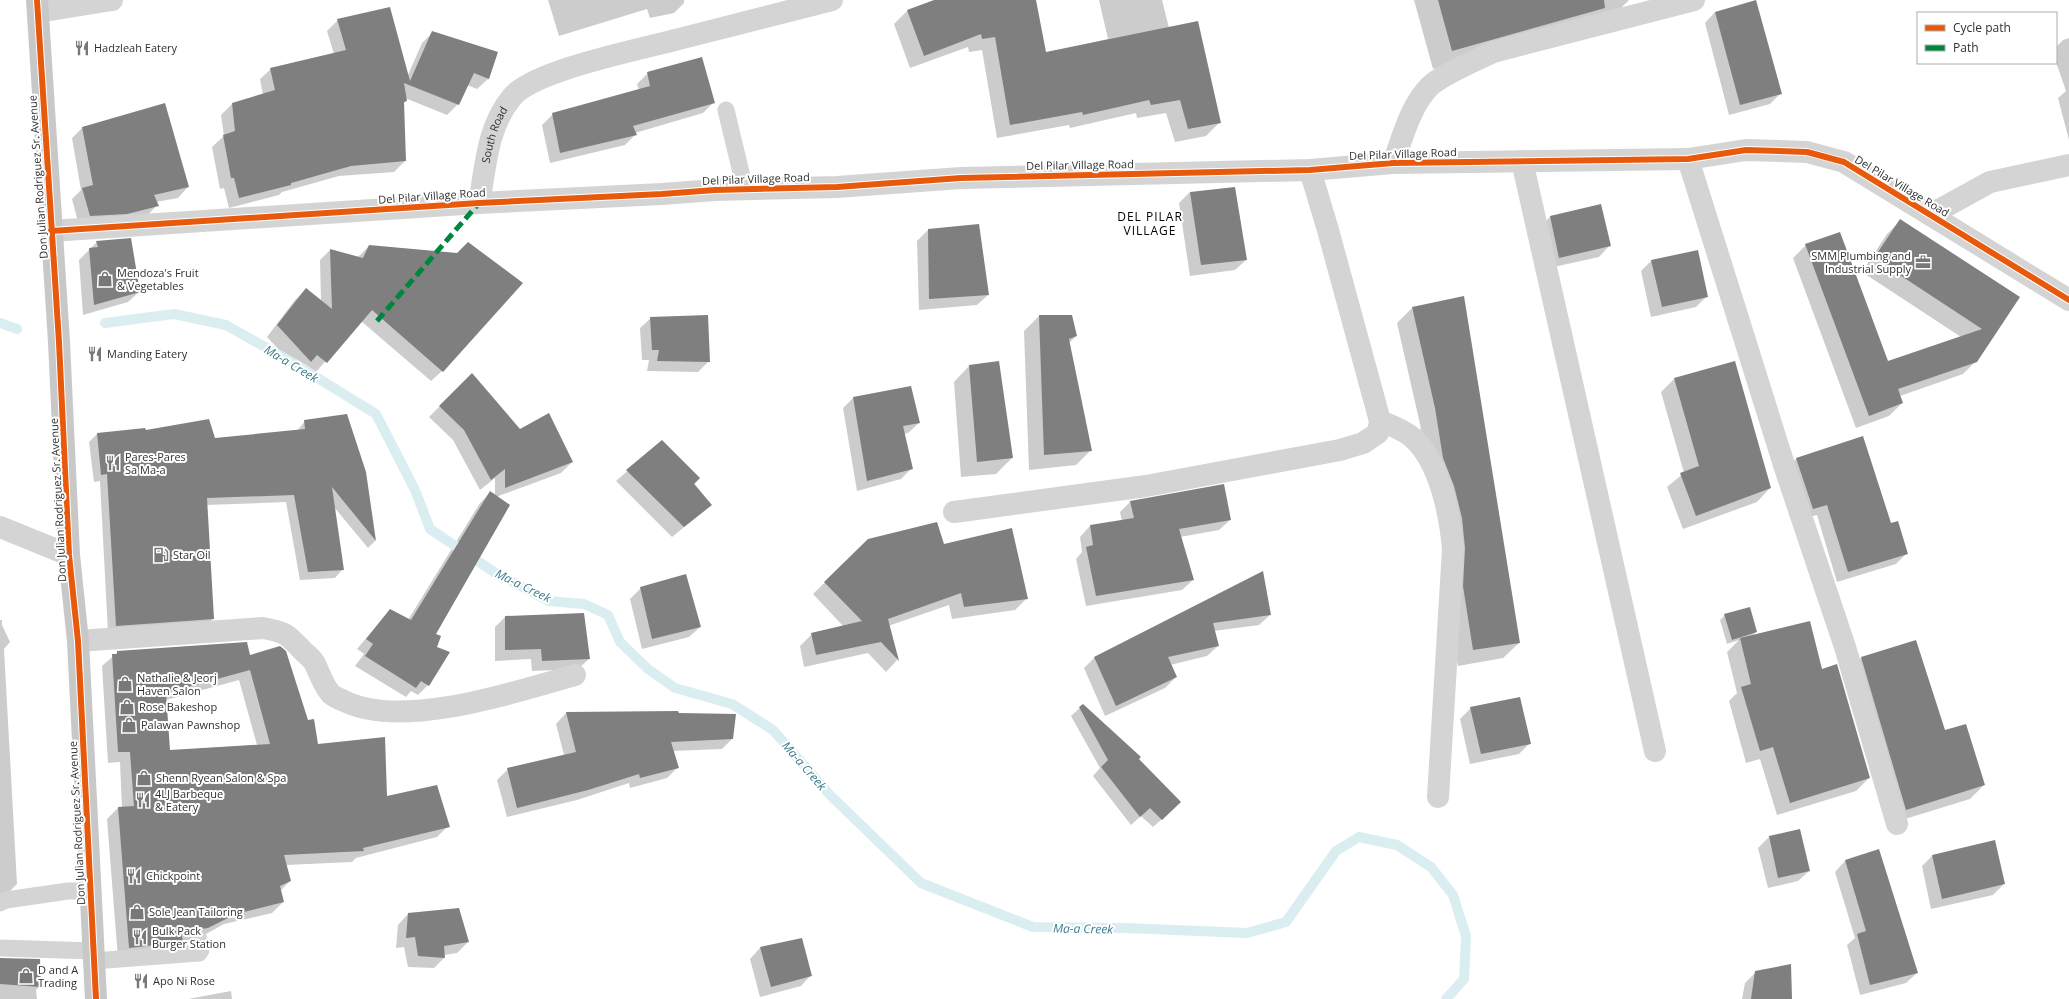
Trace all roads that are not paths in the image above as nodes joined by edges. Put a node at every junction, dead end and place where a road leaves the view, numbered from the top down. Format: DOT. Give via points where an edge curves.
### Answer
graph roads {
  1 [pos="112,0"];
  2 [pos="832,0"];
  3 [pos="1694,0"];
  4 [pos="37,6"];
  5 [pos="726,110"];
  6 [pos="1688,159"];
  7 [pos="1522,161"];
  8 [pos="1394,163"];
  9 [pos="2069,165"];
  10 [pos="1310,170"];
  11 [pos="745,189"];
  12 [pos="479,203"];
  13 [pos="1930,215"];
  14 [pos="52,231"];
  15 [pos="2069,300"];
  16 [pos="1380,420"];
  17 [pos="954,512"];
  18 [pos="0,527"];
  19 [pos="70,555"];
  20 [pos="78,640"];
  21 [pos="575,675"];
  22 [pos="1656,751"];
  23 [pos="1438,797"];
  24 [pos="1897,824"];
  25 [pos="90,891"];
  26 [pos="0,903"];
  27 [pos="199,939"];
  28 [pos="0,948"];
  29 [pos="93,956"];
  30 [pos="96,999"];
  1 -- 4 [label="street"];
  2 -- 12 [label="street, South Road" via="576,66 534,82 513,96 500,114 491,134"];
  3 -- 8 [label="street" via="1493,52 1462,67 1431,85 1415,106"];
  4 -- 14 [label="main road, Don Julian Rodriguez Sr. Avenue"];
  5 -- 11 [label="lane"];
  6 -- 7 [label="street, Del Pilar Village Road"];
  6 -- 13 [label="street, Del Pilar Village Road" via="1746,150 1807,152 1844,162"];
  6 -- 24 [label="street" via="1846,647"];
  7 -- 8 [label="street, Del Pilar Village Road"];
  7 -- 22 [label="street"];
  8 -- 10 [label="street, Del Pilar Village Road"];
  9 -- 13 [label="street" via="1990,182"];
  10 -- 11 [label="street, Del Pilar Village Road" via="961,178 837,187"];
  10 -- 16 [label="street"];
  11 -- 12 [label="street, Del Pilar Village Road"];
  12 -- 14 [label="street, Del Pilar Village Road"];
  13 -- 15 [label="street, Del Pilar Village Road"];
  14 -- 19 [label="main road, Don Julian Rodriguez Sr. Avenue"];
  16 -- 17 [label="street" via="1378,433 1372,438 1340,450 1146,486"];
  16 -- 23 [label="street" via="1413,438 1425,453 1439,479 1452,532"];
  18 -- 19 [label="street"];
  19 -- 20 [label="main road, Don Julian Rodriguez Sr. Avenue"];
  20 -- 21 [label="street" via="263,628 279,631 290,636 314,662 332,695 355,706 382,712 479,702"];
  20 -- 25 [label="main road, Don Julian Rodriguez Sr. Avenue"];
  25 -- 26 [label="lane" via="46,894"];
  25 -- 29 [label="main road, Don Julian Rodriguez Sr. Avenue"];
  27 -- 29 [label="lane" via="201,950 198,953"];
  28 -- 29 [label="lane"];
  29 -- 30 [label="main road, Don Julian Rodriguez Sr. Avenue"];
}
